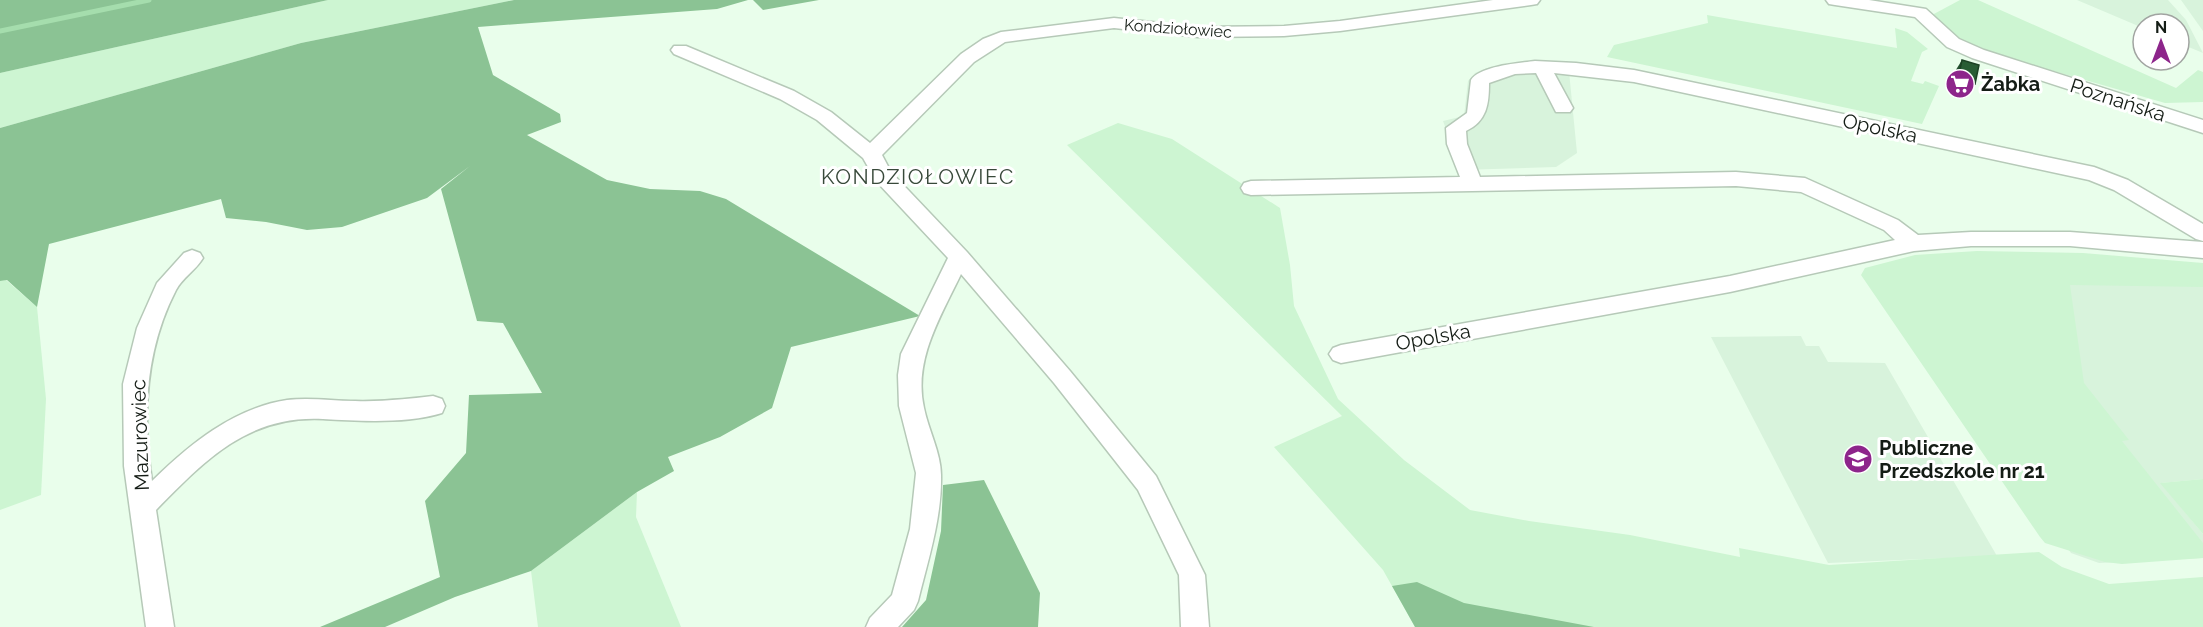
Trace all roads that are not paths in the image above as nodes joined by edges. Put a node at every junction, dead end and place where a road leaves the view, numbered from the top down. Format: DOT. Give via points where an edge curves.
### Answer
graph roads {
  1 [pos="1531,0"];
  2 [pos="1835,0"];
  3 [pos="680,50"];
  4 [pos="1542,67"];
  5 [pos="1563,108"];
  6 [pos="2203,127"];
  7 [pos="871,154"];
  8 [pos="1472,183"];
  9 [pos="1251,188"];
  10 [pos="2203,234"];
  11 [pos="1914,243"];
  12 [pos="2203,250"];
  13 [pos="959,257"];
  14 [pos="192,258"];
  15 [pos="1341,354"];
  16 [pos="433,406"];
  17 [pos="143,507"];
  18 [pos="160,627"];
  19 [pos="880,627"];
  20 [pos="1195,627"];
  1 -- 7 [label="street, Kondziołowiec" via="1284,31 1207,33 1114,23 1001,37 961,64"];
  2 -- 6 [label="street, Poznańska" via="1920,13 1953,43 1977,54"];
  3 -- 7 [label="street" via="787,95 824,116"];
  4 -- 5 [label="street"];
  4 -- 8 [label="street, Opolska" via="1494,72 1480,80 1479,111 1469,123 1456,128 1457,144"];
  4 -- 10 [label="street, Opolska" via="1634,76 2094,174 2121,185"];
  7 -- 13 [label="street" via="883,176"];
  8 -- 9 [label="street"];
  8 -- 11 [label="street" via="1736,179 1805,186 1891,225"];
  11 -- 12 [label="street, Opolska" via="2070,239"];
  11 -- 15 [label="street, Opolska" via="1730,284"];
  13 -- 19 [label="street" via="913,354 911,406 929,473 923,529 904,601"];
  13 -- 20 [label="street" via="1147,483 1192,575"];
  14 -- 17 [label="street, Mazurowiec" via="168,283 148,328 135,384 137,466"];
  16 -- 17 [label="street" via="279,412 248,422 216,441"];
  17 -- 18 [label="street, Mazurowiec"];
}
